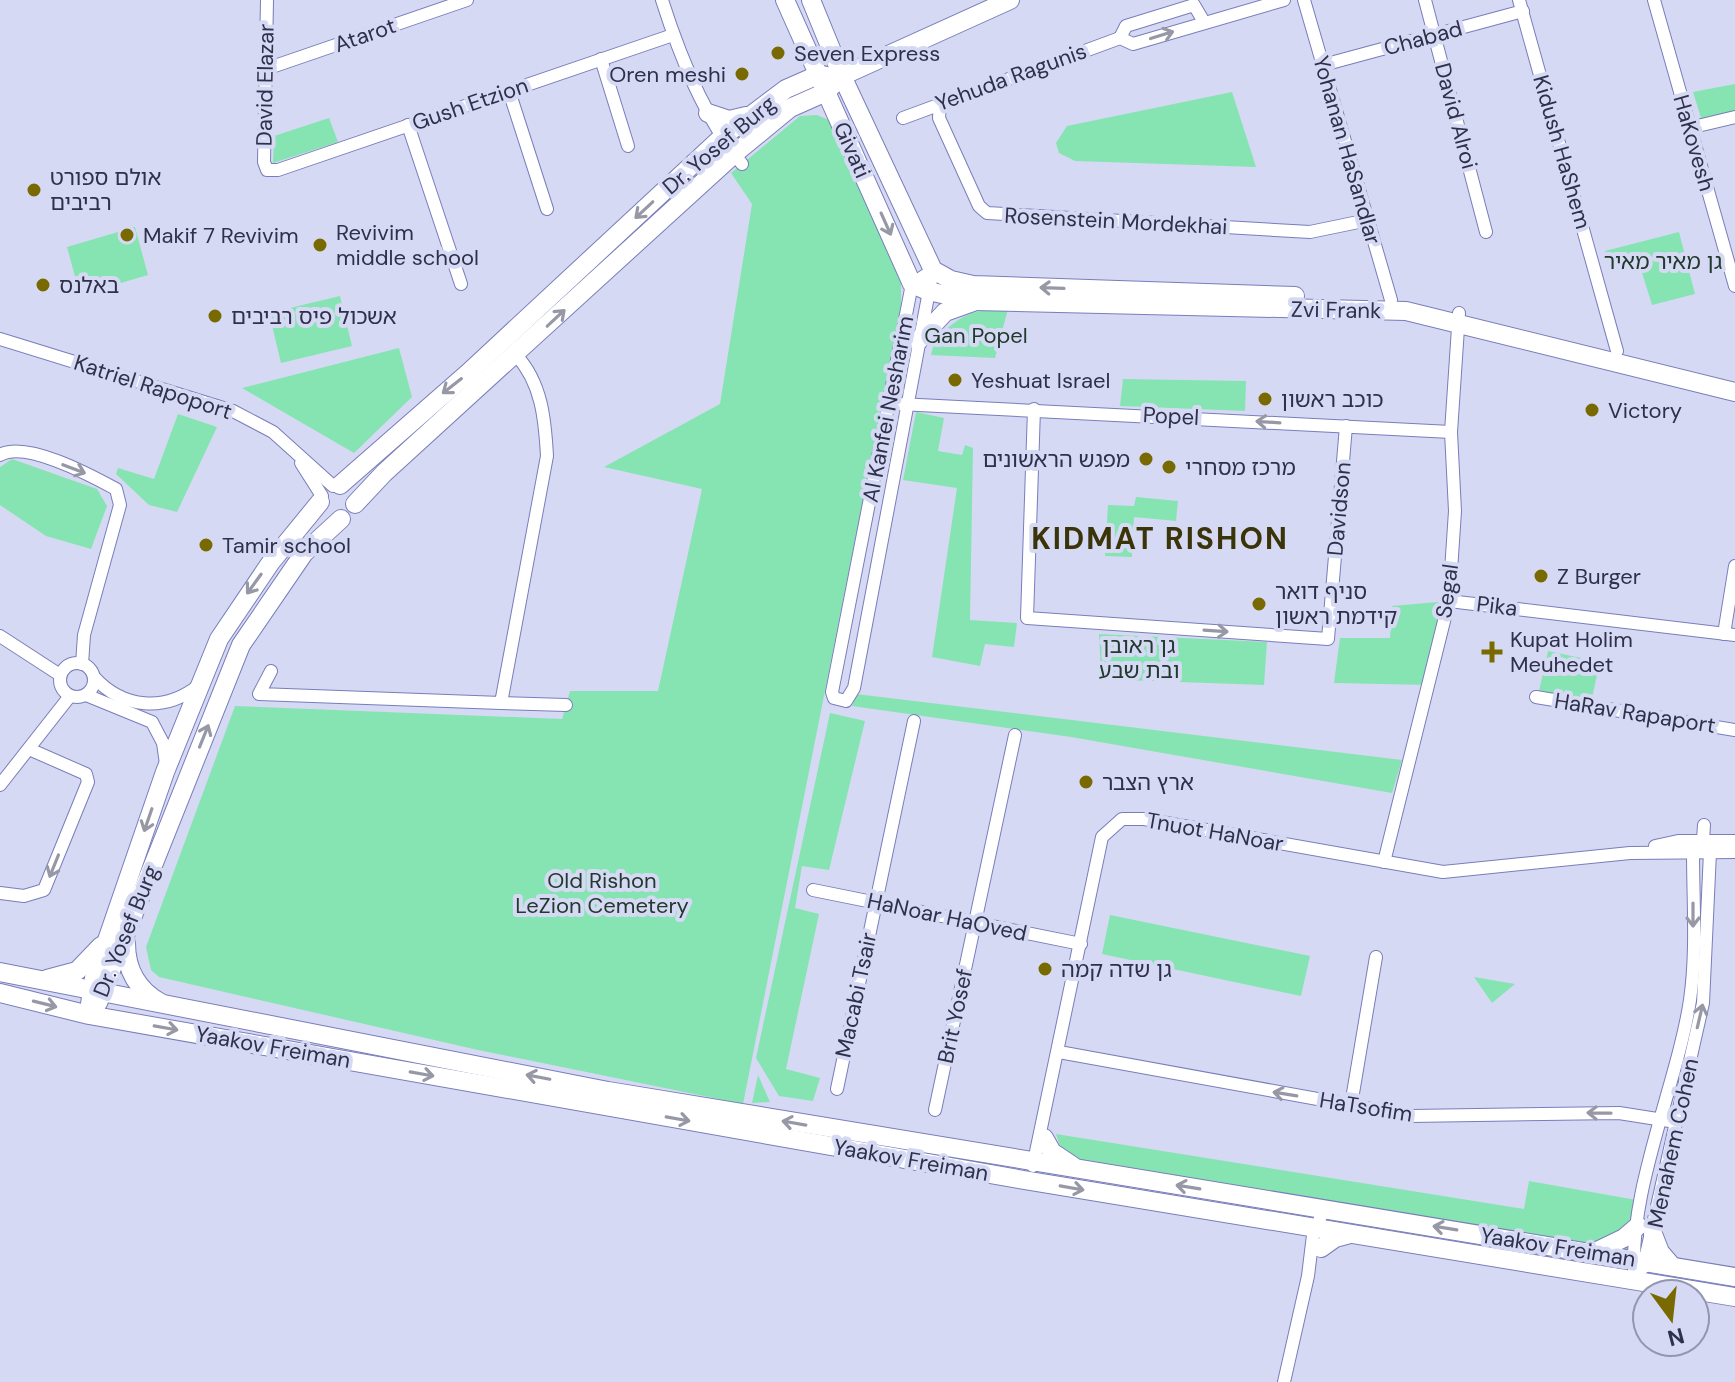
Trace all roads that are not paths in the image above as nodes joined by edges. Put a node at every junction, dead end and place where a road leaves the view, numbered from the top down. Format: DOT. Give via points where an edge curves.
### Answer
graph roads {
  1 [pos="267,0"];
  2 [pos="467,0"];
  3 [pos="662,0"];
  4 [pos="785,0"];
  5 [pos="811,0"];
  6 [pos="1010,0"];
  7 [pos="1284,0"];
  8 [pos="1304,0"];
  9 [pos="1425,0"];
  10 [pos="1654,0"];
  11 [pos="1521,6"];
  12 [pos="1204,22"];
  13 [pos="673,35"];
  14 [pos="1434,35"];
  15 [pos="1120,38"];
  16 [pos="601,59"];
  17 [pos="1323,65"];
  18 [pos="263,70"];
  19 [pos="842,76"];
  20 [pos="822,84"];
  21 [pos="509,91"];
  22 [pos="940,103"];
  23 [pos="790,108"];
  24 [pos="708,113"];
  25 [pos="749,115"];
  26 [pos="1735,117"];
  27 [pos="838,118"];
  28 [pos="903,118"];
  29 [pos="408,125"];
  30 [pos="1689,128"];
  31 [pos="721,138"];
  32 [pos="628,146"];
  33 [pos="738,159"];
  34 [pos="267,170"];
  35 [pos="547,209"];
  36 [pos="1368,220"];
  37 [pos="1486,232"];
  38 [pos="933,270"];
  39 [pos="461,284"];
  40 [pos="1735,286"];
  41 [pos="920,288"];
  42 [pos="1391,300"];
  43 [pos="974,301"];
  44 [pos="1458,318"];
  45 [pos="0,339"];
  46 [pos="918,341"];
  47 [pos="1617,351"];
  48 [pos="516,355"];
  49 [pos="1735,385"];
  50 [pos="1735,392"];
  51 [pos="890,404"];
  52 [pos="906,404"];
  53 [pos="1034,409"];
  54 [pos="1346,426"];
  55 [pos="1451,432"];
  56 [pos="0,455"];
  57 [pos="329,492"];
  58 [pos="355,504"];
  59 [pos="341,519"];
  60 [pos="1735,566"];
  61 [pos="1449,601"];
  62 [pos="1730,635"];
  63 [pos="0,636"];
  64 [pos="82,664"];
  65 [pos="271,671"];
  66 [pos="60,675"];
  67 [pos="94,677"];
  68 [pos="198,686"];
  69 [pos="86,695"];
  70 [pos="70,696"];
  71 [pos="1536,697"];
  72 [pos="501,703"];
  73 [pos="566,705"];
  74 [pos="914,721"];
  75 [pos="1735,730"];
  76 [pos="1015,735"];
  77 [pos="29,749"];
  78 [pos="165,772"];
  79 [pos="0,785"];
  80 [pos="1704,825"];
  81 [pos="1703,840"];
  82 [pos="1735,841"];
  83 [pos="1693,852"];
  84 [pos="1710,852"];
  85 [pos="1735,852"];
  86 [pos="1630,853"];
  87 [pos="1384,862"];
  88 [pos="813,890"];
  89 [pos="0,893"];
  90 [pos="875,902"];
  91 [pos="974,922"];
  92 [pos="118,933"];
  93 [pos="1081,944"];
  94 [pos="1376,957"];
  95 [pos="0,972"];
  96 [pos="26,978"];
  97 [pos="0,993"];
  98 [pos="97,993"];
  99 [pos="171,1008"];
  100 [pos="89,1015"];
  101 [pos="1059,1052"];
  102 [pos="837,1089"];
  103 [pos="1351,1105"];
  104 [pos="935,1110"];
  105 [pos="1660,1120"];
  106 [pos="1676,1122"];
  107 [pos="1043,1135"];
  108 [pos="1007,1158"];
  109 [pos="1036,1169"];
  110 [pos="1079,1169"];
  111 [pos="1324,1209"];
  112 [pos="1645,1230"];
  113 [pos="1318,1238"];
  114 [pos="1594,1252"];
  115 [pos="1640,1260"];
  116 [pos="1672,1266"];
  117 [pos="1735,1277"];
  118 [pos="1636,1278"];
  119 [pos="1631,1280"];
  120 [pos="1711,1293"];
  121 [pos="1735,1297"];
  122 [pos="1284,1382"];
  1 -- 18 [label="street, David Elazar"];
  2 -- 18 [label="street, Atarot"];
  3 -- 13 [label="street"];
  4 -- 20 [label="street, Givati"];
  5 -- 19 [label="street, Givati"];
  6 -- 19 [label="street"];
  7 -- 12 [label="street, Yehuda Ragunis"];
  8 -- 17 [label="street, Yohanan HaSandlar"];
  9 -- 14 [label="street, David Alroi"];
  10 -- 30 [label="street, HaKovesh"];
  11 -- 14 [label="street, Chabad"];
  11 -- 47 [label="street, Kidush HaShem"];
  15 -- 12 [label="street, Yehuda Ragunis, one-way" via="1133,44"];
  12 -- 15 [label="street, Yehuda Ragunis" via="1194,5 1183,6 1126,26"];
  13 -- 16 [label="street, Gush Etzion"];
  13 -- 24 [label="street"];
  14 -- 17 [label="street, Chabad"];
  14 -- 37 [label="street, David Alroi"];
  15 -- 22 [label="street, Yehuda Ragunis"];
  16 -- 21 [label="street, Gush Etzion"];
  16 -- 32 [label="street"];
  17 -- 36 [label="street, Yohanan HaSandlar"];
  18 -- 34 [label="street, David Elazar"];
  19 -- 20 [label="street, Dr. Yosef Burg"];
  19 -- 38 [label="street, Givati"];
  20 -- 23 [label="street, Dr. Yosef Burg"];
  20 -- 25 [label="street, Dr. Yosef Burg" via="786,89"];
  20 -- 27 [label="street, Givati"];
  21 -- 29 [label="street, Gush Etzion"];
  21 -- 35 [label="street"];
  22 -- 28 [label="street, Yehuda Ragunis"];
  22 -- 36 [label="street, Rosenstein Mordekhai" via="939,118 987,213 1310,232"];
  23 -- 27 [label="street" via="824,110"];
  23 -- 33 [label="street, Dr. Yosef Burg"];
  24 -- 25 [label="street" via="729,120"];
  24 -- 31 [label="street"];
  25 -- 31 [label="street, Dr. Yosef Burg"];
  26 -- 30 [label="street"];
  27 -- 41 [label="street, Givati, one-way"];
  29 -- 34 [label="street, Gush Etzion"];
  29 -- 39 [label="street"];
  30 -- 40 [label="street, HaKovesh"];
  31 -- 33 [label="street"];
  31 -- 57 [label="street, Dr. Yosef Burg, one-way" via="468,373"];
  48 -- 33 [label="street, Dr. Yosef Burg, one-way"];
  36 -- 42 [label="street, Yohanan HaSandlar"];
  38 -- 41 [label="street, Al Kanfei Nesharim"];
  42 -- 38 [label="street, Zvi Frank, one-way" via="973,285"];
  41 -- 43 [label="street, Zvi Frank"];
  41 -- 46 [label="street, Al Kanfei Nesharim"];
  41 -- 51 [label="street, Al Kanfei Nesharim"];
  42 -- 44 [label="street, Zvi Frank"];
  43 -- 44 [label="street, Zvi Frank" via="1406,311"];
  43 -- 46 [label="street" via="945,312"];
  44 -- 47 [label="street, Zvi Frank"];
  44 -- 50 [label="street, Zvi Frank"];
  44 -- 55 [label="street, Segal"];
  45 -- 57 [label="street, Katriel Rapoport" via="233,411 273,432"];
  46 -- 52 [label="street, Al Kanfei Nesharim"];
  47 -- 49 [label="street, Zvi Frank"];
  48 -- 58 [label="street, Dr. Yosef Burg"];
  48 -- 72 [label="street" via="537,389 546,421 547,456"];
  51 -- 52 [label="street, Popel"];
  51 -- 52 [label="street, Al Kanfei Nesharim" via="832,692 846,701 854,688"];
  52 -- 53 [label="street, Popel"];
  54 -- 53 [label="street, Popel, one-way"];
  53 -- 54 [label="street, Davidson, one-way" via="1027,618 1328,639"];
  54 -- 55 [label="street, Popel"];
  55 -- 61 [label="street, Segal" via="1455,511"];
  56 -- 64 [label="street, one-way" via="29,452 116,489 120,505 84,635"];
  57 -- 58 [label="street" via="350,490"];
  57 -- 59 [label="street" via="326,515"];
  57 -- 68 [label="street, Dr. Yosef Burg, one-way" via="234,612"];
  58 -- 59 [label="street"];
  92 -- 59 [label="street, Dr. Yosef Burg, one-way" via="241,645 304,553"];
  60 -- 62 [label="street"];
  61 -- 62 [label="street, Pika"];
  61 -- 87 [label="street, Segal"];
  63 -- 66 [label="street"];
  64 -- 66 [label="street" via="66,667"];
  64 -- 67 [label="street"];
  65 -- 72 [label="street" via="259,694"];
  66 -- 70 [label="street" via="62,690"];
  67 -- 68 [label="street" via="108,691 155,706"];
  67 -- 69 [label="street"];
  68 -- 78 [label="street, Dr. Yosef Burg"];
  69 -- 70 [label="street"];
  69 -- 78 [label="street" via="152,722 163,743"];
  70 -- 77 [label="street"];
  71 -- 75 [label="street, HaRav Rapaport"];
  72 -- 73 [label="street"];
  74 -- 90 [label="street, Macabi Tsair"];
  76 -- 91 [label="street, Brit Yosef"];
  77 -- 79 [label="street"];
  77 -- 89 [label="street, one-way" via="86,774 88,782 44,890 24,896"];
  78 -- 92 [label="street, Dr. Yosef Burg, one-way"];
  80 -- 81 [label="street"];
  81 -- 82 [label="street, Tnuot HaNoar"];
  81 -- 83 [label="street"];
  81 -- 84 [label="street"];
  81 -- 86 [label="street, Tnuot HaNoar"];
  83 -- 84 [label="street, Tnuot HaNoar"];
  83 -- 86 [label="street, Tnuot HaNoar"];
  83 -- 105 [label="street, Menahem Cohen, one-way" via="1690,1001"];
  84 -- 85 [label="street, Tnuot HaNoar"];
  106 -- 84 [label="street, Menahem Cohen, one-way" via="1703,1003"];
  86 -- 87 [label="street, Tnuot HaNoar" via="1443,872"];
  87 -- 93 [label="street, Tnuot HaNoar" via="1122,819 1102,837"];
  88 -- 90 [label="street, HaNoar HaOved"];
  90 -- 91 [label="street, HaNoar HaOved"];
  90 -- 102 [label="street, Macabi Tsair"];
  91 -- 93 [label="street, HaNoar HaOved"];
  91 -- 104 [label="street, Brit Yosef"];
  92 -- 96 [label="street" via="77,971 50,979"];
  92 -- 98 [label="street, Dr. Yosef Burg"];
  92 -- 99 [label="street" via="137,982"];
  93 -- 101 [label="street, Tnuot HaNoar"];
  94 -- 103 [label="street"];
  95 -- 96 [label="street, Yaakov Freiman"];
  96 -- 98 [label="street, Yaakov Freiman"];
  97 -- 100 [label="street, Yaakov Freiman, one-way"];
  98 -- 99 [label="street, Yaakov Freiman"];
  98 -- 100 [label="street, Dr. Yosef Burg"];
  108 -- 99 [label="street, Yaakov Freiman, one-way" via="608,1091"];
  100 -- 109 [label="street, Yaakov Freiman, one-way"];
  103 -- 101 [label="street, HaTsofim, one-way"];
  101 -- 107 [label="street, Tnuot HaNoar"];
  105 -- 103 [label="street, HaTsofim, one-way" via="1585,1112 1411,1116"];
  105 -- 106 [label="street, HaTsofim"];
  105 -- 112 [label="street, Menahem Cohen"];
  106 -- 112 [label="street, Menahem Cohen"];
  107 -- 108 [label="street" via="1023,1153"];
  107 -- 109 [label="street, Tnuot HaNoar"];
  107 -- 110 [label="street" via="1056,1155"];
  108 -- 109 [label="street, Yaakov Freiman"];
  109 -- 110 [label="street, Yaakov Freiman"];
  109 -- 113 [label="street, Yaakov Freiman, one-way" via="1289,1224"];
  111 -- 110 [label="street, Yaakov Freiman, one-way"];
  111 -- 113 [label="street"];
  114 -- 111 [label="street, Yaakov Freiman, one-way"];
  112 -- 114 [label="street"];
  112 -- 115 [label="street, Menahem Cohen"];
  112 -- 116 [label="street"];
  113 -- 119 [label="street, Yaakov Freiman" via="1350,1234"];
  113 -- 122 [label="street"];
  114 -- 115 [label="street, Yaakov Freiman"];
  115 -- 116 [label="street, Yaakov Freiman"];
  115 -- 118 [label="street, Menahem Cohen"];
  116 -- 117 [label="street, Yaakov Freiman"];
  120 -- 121 [label="street, Yaakov Freiman"];
}
